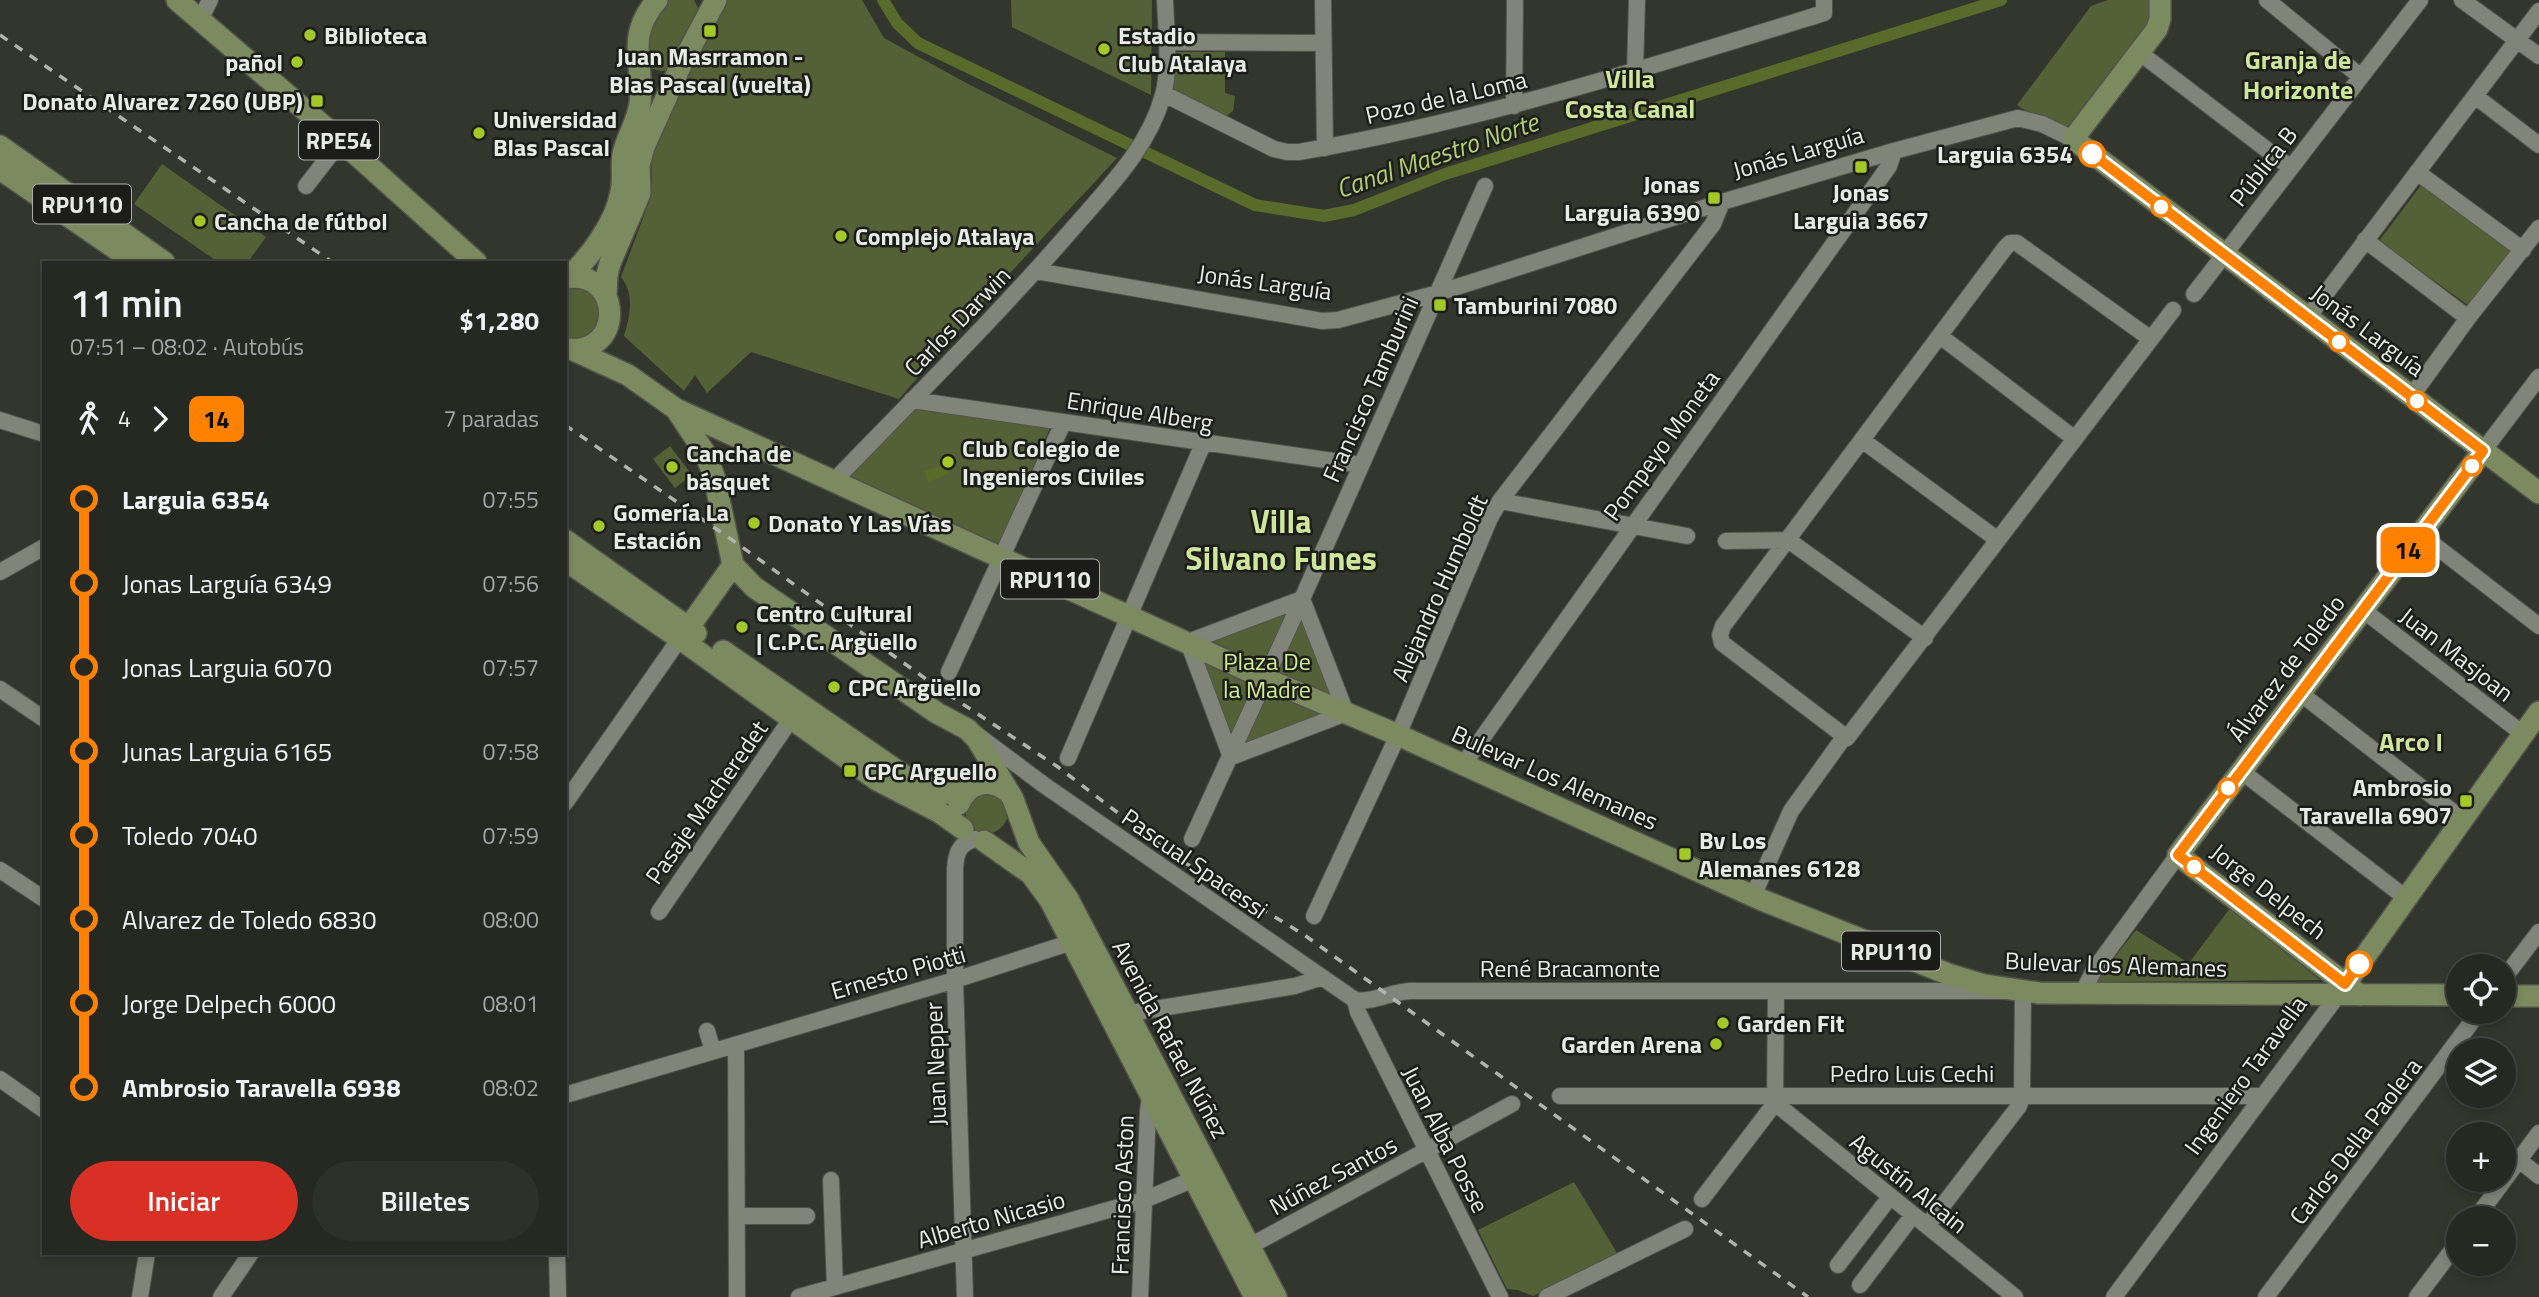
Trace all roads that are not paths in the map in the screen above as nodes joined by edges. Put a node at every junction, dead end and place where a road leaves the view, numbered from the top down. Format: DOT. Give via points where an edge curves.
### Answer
graph roads {
  1 [pos="177,0"];
  2 [pos="210,0"];
  3 [pos="657,0"];
  4 [pos="1165,0"];
  5 [pos="1323,0"];
  6 [pos="1514,0"];
  7 [pos="1637,0"];
  8 [pos="2160,0"];
  9 [pos="2267,0"];
  10 [pos="2420,0"];
  11 [pos="2462,0"];
  12 [pos="712,2"];
  13 [pos="1824,6"];
  14 [pos="2539,10"];
  15 [pos="200,20"];
  16 [pos="2518,40"];
  17 [pos="1166,42"];
  18 [pos="1324,43"];
  19 [pos="2140,53"];
  20 [pos="2539,56"];
  21 [pos="639,61"];
  22 [pos="680,68"];
  23 [pos="1635,71"];
  24 [pos="2361,77"];
  25 [pos="1164,94"];
  26 [pos="2475,96"];
  27 [pos="1514,106"];
  28 [pos="2073,139"];
  29 [pos="341,141"];
  30 [pos="2539,145"];
  31 [pos="0,146"];
  32 [pos="1325,148"];
  33 [pos="1894,151"];
  34 [pos="2291,168"];
  35 [pos="0,169"];
  36 [pos="2417,172"];
  37 [pos="306,186"];
  38 [pos="1485,186"];
  39 [pos="1722,202"];
  40 [pos="2539,228"];
  41 [pos="2365,240"];
  42 [pos="2523,250"];
  43 [pos="2224,254"];
  44 [pos="134,261"];
  45 [pos="163,261"];
  46 [pos="475,261"];
  47 [pos="1036,271"];
  48 [pos="567,278"];
  49 [pos="1438,293"];
  50 [pos="2194,294"];
  51 [pos="606,296"];
  52 [pos="2172,310"];
  53 [pos="2308,317"];
  54 [pos="2468,318"];
  55 [pos="608,327"];
  56 [pos="1940,336"];
  57 [pos="2151,339"];
  58 [pos="568,349"];
  59 [pos="628,375"];
  60 [pos="2539,377"];
  61 [pos="2411,397"];
  62 [pos="912,400"];
  63 [pos="676,409"];
  64 [pos="0,420"];
  65 [pos="1063,422"];
  66 [pos="42,433"];
  67 [pos="732,435"];
  68 [pos="2075,439"];
  69 [pos="1863,440"];
  70 [pos="1203,444"];
  71 [pos="2483,451"];
  72 [pos="705,453"];
  73 [pos="1361,466"];
  74 [pos="834,481"];
  75 [pos="2539,493"];
  76 [pos="1500,501"];
  77 [pos="1632,525"];
  78 [pos="2420,534"];
  79 [pos="1686,536"];
  80 [pos="1788,540"];
  81 [pos="1998,540"];
  82 [pos="1726,541"];
  83 [pos="567,542"];
  84 [pos="42,548"];
  85 [pos="1003,558"];
  86 [pos="567,561"];
  87 [pos="733,565"];
  88 [pos="0,572"];
  89 [pos="754,587"];
  90 [pos="716,588"];
  91 [pos="1302,599"];
  92 [pos="2363,610"];
  93 [pos="1130,615"];
  94 [pos="2539,626"];
  95 [pos="684,632"];
  96 [pos="1925,638"];
  97 [pos="1188,642"];
  98 [pos="948,672"];
  99 [pos="1266,679"];
  100 [pos="0,689"];
  101 [pos="2300,694"];
  102 [pos="2539,712"];
  103 [pos="937,713"];
  104 [pos="1346,713"];
  105 [pos="42,718"];
  106 [pos="792,719"];
  107 [pos="967,729"];
  108 [pos="2524,734"];
  109 [pos="1398,736"];
  110 [pos="1847,738"];
  111 [pos="1231,757"];
  112 [pos="1068,758"];
  113 [pos="1463,765"];
  114 [pos="2241,771"];
  115 [pos="1044,785"];
  116 [pos="967,791"];
  117 [pos="567,800"];
  118 [pos="1013,802"];
  119 [pos="2462,819"];
  120 [pos="974,836"];
  121 [pos="1192,839"];
  122 [pos="2178,855"];
  123 [pos="0,870"];
  124 [pos="1758,898"];
  125 [pos="2406,898"];
  126 [pos="42,899"];
  127 [pos="659,912"];
  128 [pos="1314,916"];
  129 [pos="2539,932"];
  130 [pos="1072,942"];
  131 [pos="2516,962"];
  132 [pos="1320,978"];
  133 [pos="955,980"];
  134 [pos="2348,991"];
  135 [pos="1776,992"];
  136 [pos="2023,992"];
  137 [pos="2082,994"];
  138 [pos="2446,995"];
  139 [pos="2516,996"];
  140 [pos="2539,996"];
  141 [pos="1355,1000"];
  142 [pos="1129,1015"];
  143 [pos="2470,1024"];
  144 [pos="707,1031"];
  145 [pos="736,1045"];
  146 [pos="713,1051"];
  147 [pos="0,1079"];
  148 [pos="567,1094"];
  149 [pos="1150,1096"];
  150 [pos="1560,1096"];
  151 [pos="2263,1096"];
  152 [pos="2022,1097"];
  153 [pos="1775,1099"];
  154 [pos="1512,1104"];
  155 [pos="42,1109"];
  156 [pos="2539,1133"];
  157 [pos="1426,1151"];
  158 [pos="1183,1158"];
  159 [pos="2519,1160"];
  160 [pos="2539,1176"];
  161 [pos="1194,1179"];
  162 [pos="831,1180"];
  163 [pos="1890,1197"];
  164 [pos="1702,1199"];
  165 [pos="1144,1200"];
  166 [pos="2485,1206"];
  167 [pos="1913,1215"];
  168 [pos="738,1216"];
  169 [pos="807,1216"];
  170 [pos="1927,1226"];
  171 [pos="1685,1229"];
  172 [pos="1250,1246"];
  173 [pos="964,1250"];
  174 [pos="147,1255"];
  175 [pos="250,1255"];
  176 [pos="557,1255"];
  177 [pos="2446,1258"];
  178 [pos="1838,1265"];
  179 [pos="1860,1285"];
  180 [pos="835,1287"];
  181 [pos="140,1297"];
  182 [pos="221,1297"];
  183 [pos="558,1297"];
  184 [pos="737,1297"];
  185 [pos="799,1297"];
  186 [pos="965,1297"];
  187 [pos="1140,1297"];
  188 [pos="1255,1297"];
  189 [pos="1276,1297"];
  190 [pos="1500,1297"];
  191 [pos="1547,1297"];
  192 [pos="2015,1297"];
  193 [pos="2114,1297"];
  194 [pos="2266,1297"];
  195 [pos="2417,1297"];
  1 -- 15 [label="main road, RPE54"];
  2 -- 15 [label="street"];
  3 -- 21 [label="main road" via="638,33"];
  4 -- 17 [label="street"];
  5 -- 18 [label="street"];
  6 -- 27 [label="street"];
  7 -- 23 [label="street"];
  8 -- 19 [label="main road" via="2157,29"];
  9 -- 24 [label="street"];
  10 -- 24 [label="street, Pública B"];
  11 -- 16 [label="street"];
  12 -- 22 [label="main road"];
  13 -- 23 [label="street, Pozo de la Loma"];
  14 -- 16 [label="street"];
  15 -- 29 [label="main road, RPE54"];
  16 -- 20 [label="street"];
  16 -- 26 [label="street"];
  17 -- 18 [label="street"];
  17 -- 25 [label="street"];
  18 -- 32 [label="street"];
  19 -- 28 [label="main road"];
  19 -- 34 [label="street"];
  21 -- 22 [label="main road" via="654,74"];
  21 -- 48 [label="main road" via="638,117 624,153 620,199 594,250"];
  22 -- 51 [label="main road" via="640,156 640,193 610,263"];
  23 -- 27 [label="street, Pozo de la Loma"];
  24 -- 34 [label="street, Pública B"];
  25 -- 32 [label="street, Pozo de la Loma" via="1274,149"];
  25 -- 47 [label="street, Carlos Darwin" via="1133,155"];
  26 -- 30 [label="street"];
  26 -- 36 [label="street"];
  27 -- 32 [label="street, Pozo de la Loma"];
  28 -- 33 [label="street, Jonás Larguía" via="2018,118"];
  28 -- 43 [label="main road, Jonás Larguía"];
  29 -- 37 [label="street"];
  29 -- 46 [label="main road, RPE54"];
  31 -- 45 [label="main road, RPU110"];
  33 -- 39 [label="street, Jonás Larguía"];
  33 -- 77 [label="street, Pompeyo Moneta" via="1889,166"];
  34 -- 43 [label="street, Pública B"];
  35 -- 44 [label="main road, RPU110"];
  36 -- 41 [label="street"];
  36 -- 42 [label="street"];
  38 -- 49 [label="street, Francisco Tamburini"];
  39 -- 49 [label="street, Jonás Larguía"];
  39 -- 76 [label="street, Alejandro Humboldt" via="1713,223"];
  40 -- 42 [label="street"];
  41 -- 53 [label="street"];
  41 -- 54 [label="street"];
  42 -- 54 [label="street"];
  43 -- 50 [label="street, Pública B"];
  43 -- 53 [label="main road, Jonás Larguía"];
  47 -- 49 [label="street, Jonás Larguía" via="1322,321"];
  47 -- 62 [label="street, Carlos Darwin"];
  48 -- 51 [label="main road" via="590,281"];
  49 -- 73 [label="street, Francisco Tamburini"];
  51 -- 55 [label="main road"];
  52 -- 57 [label="street"];
  53 -- 61 [label="main road, Jonás Larguía"];
  54 -- 61 [label="street"];
  55 -- 58 [label="main road" via="592,345"];
  55 -- 59 [label="main road" via="611,345"];
  56 -- 57 [label="street" via="2005,248 2017,243"];
  56 -- 68 [label="street"];
  56 -- 69 [label="street"];
  57 -- 68 [label="street"];
  58 -- 59 [label="main road"];
  59 -- 63 [label="main road"];
  60 -- 71 [label="street, Álvarez de Toledo"];
  61 -- 71 [label="main road, Jonás Larguía"];
  62 -- 65 [label="street, Enrique Alberg"];
  62 -- 74 [label="street, Carlos Darwin"];
  63 -- 67 [label="main road, Bulevar Los Alemanes / RPU110"];
  63 -- 72 [label="main road"];
  64 -- 66 [label="street"];
  65 -- 70 [label="street, Enrique Alberg"];
  65 -- 85 [label="street"];
  67 -- 72 [label="main road" via="707,436"];
  67 -- 74 [label="main road, Bulevar Los Alemanes / RPU110"];
  68 -- 81 [label="street"];
  69 -- 80 [label="street"];
  69 -- 81 [label="street"];
  70 -- 73 [label="street, Enrique Alberg"];
  70 -- 93 [label="street"];
  71 -- 75 [label="main road, Jonás Larguía"];
  71 -- 78 [label="main road, Álvarez de Toledo"];
  72 -- 87 [label="main road" via="718,488"];
  73 -- 91 [label="street, Francisco Tamburini"];
  74 -- 85 [label="main road, Bulevar Los Alemanes / RPU110"];
  76 -- 77 [label="street"];
  76 -- 109 [label="street, Alejandro Humboldt"];
  77 -- 79 [label="street"];
  77 -- 113 [label="street, Pompeyo Moneta"];
  78 -- 92 [label="main road, Álvarez de Toledo"];
  78 -- 94 [label="street"];
  80 -- 82 [label="street"];
  80 -- 96 [label="street"];
  80 -- 110 [label="street" via="1723,626 1722,643"];
  81 -- 96 [label="street"];
  83 -- 95 [label="main road"];
  84 -- 88 [label="street"];
  85 -- 93 [label="main road, Bulevar Los Alemanes / RPU110"];
  85 -- 98 [label="street"];
  86 -- 95 [label="main road"];
  87 -- 89 [label="main road, Avenida Rafael Núñez"];
  87 -- 90 [label="main road"];
  89 -- 90 [label="main road"];
  89 -- 103 [label="main road, Avenida Rafael Núñez"];
  90 -- 95 [label="main road"];
  91 -- 97 [label="street"];
  91 -- 99 [label="street, Francisco Tamburini"];
  91 -- 104 [label="street"];
  92 -- 101 [label="main road, Álvarez de Toledo"];
  92 -- 108 [label="street, Juan Masjoan"];
  93 -- 97 [label="main road, Bulevar Los Alemanes / RPU110"];
  93 -- 112 [label="street"];
  95 -- 106 [label="main road"];
  95 -- 116 [label="main road" via="909,779 942,793"];
  95 -- 117 [label="street"];
  96 -- 110 [label="street"];
  97 -- 99 [label="main road, Bulevar Los Alemanes / RPU110"];
  97 -- 111 [label="street"];
  99 -- 104 [label="main road, Bulevar Los Alemanes / RPU110"];
  99 -- 111 [label="street, Francisco Tamburini"];
  100 -- 105 [label="street"];
  101 -- 114 [label="main road, Álvarez de Toledo"];
  101 -- 119 [label="street"];
  102 -- 108 [label="main road, Ingeniero Taravella"];
  103 -- 107 [label="main road, Avenida Rafael Núñez"];
  103 -- 116 [label="main road, Avenida Rafael Núñez" via="970,749 974,762"];
  104 -- 109 [label="main road, Bulevar Los Alemanes / RPU110"];
  104 -- 111 [label="street"];
  106 -- 120 [label="main road" via="877,780"];
  106 -- 127 [label="street, Pasaje Macheredet"];
  107 -- 115 [label="street, Pascual Spacessi"];
  107 -- 118 [label="main road, Avenida Rafael Núñez"];
  108 -- 119 [label="main road, Ingeniero Taravella"];
  109 -- 113 [label="main road, Bulevar Los Alemanes / RPU110"];
  109 -- 128 [label="street, Alejandro Humboldt"];
  110 -- 124 [label="street" via="1850,744 1801,813"];
  111 -- 121 [label="street, Francisco Tamburini"];
  113 -- 124 [label="main road, Bulevar Los Alemanes / RPU110"];
  114 -- 122 [label="main road, Álvarez de Toledo"];
  114 -- 125 [label="street"];
  115 -- 118 [label="street" via="1026,784"];
  115 -- 132 [label="street, Pascual Spacessi"];
  116 -- 118 [label="main road" via="987,783 999,786"];
  116 -- 120 [label="main road, Avenida Rafael Núñez" via="958,810"];
  118 -- 120 [label="main road" via="1014,823 1008,832 995,840"];
  118 -- 142 [label="main road, Avenida Rafael Núñez" via="1029,843 1063,890"];
  119 -- 125 [label="main road, Ingeniero Taravella"];
  120 -- 130 [label="main road, Avenida Rafael Núñez" via="1036,879"];
  120 -- 133 [label="street, Juan Nepper" via="955,856"];
  122 -- 134 [label="main road, Jorge Delpech"];
  122 -- 137 [label="street, Álvarez de Toledo" via="2094,970"];
  123 -- 126 [label="street"];
  124 -- 136 [label="main road, Bulevar Los Alemanes / RPU110" via="1948,974"];
  125 -- 134 [label="main road, Ingeniero Taravella"];
  129 -- 131 [label="street"];
  130 -- 133 [label="street, Ernesto Piotti"];
  130 -- 149 [label="main road, Avenida Rafael Núñez"];
  132 -- 141 [label="street"];
  132 -- 142 [label="street"];
  133 -- 145 [label="street, Ernesto Piotti"];
  133 -- 173 [label="street, Juan Nepper"];
  134 -- 137 [label="main road, Bulevar Los Alemanes / RPU110"];
  134 -- 138 [label="main road, Bulevar Los Alemanes / RPU110"];
  134 -- 151 [label="street, Ingeniero Taravella"];
  135 -- 136 [label="street, René Bracamonte"];
  135 -- 141 [label="street, René Bracamonte" via="1410,991"];
  135 -- 153 [label="street"];
  136 -- 137 [label="main road, Bulevar Los Alemanes / RPU110"];
  136 -- 152 [label="street"];
  139 -- 140 [label="main road"];
  141 -- 157 [label="street, Juan Alba Posse"];
  142 -- 172 [label="main road, Avenida Rafael Núñez"];
  143 -- 194 [label="street, Carlos Della Paolera"];
  144 -- 146 [label="street"];
  145 -- 146 [label="street, Ernesto Piotti"];
  145 -- 168 [label="street"];
  146 -- 148 [label="street"];
  147 -- 155 [label="street"];
  149 -- 158 [label="main road, Avenida Rafael Núñez"];
  149 -- 165 [label="street, Francisco Aston"];
  150 -- 153 [label="street, Pedro Luis Cechi"];
  151 -- 152 [label="street, Pedro Luis Cechi"];
  151 -- 193 [label="street, Ingeniero Taravella"];
  152 -- 153 [label="street, Pedro Luis Cechi"];
  152 -- 170 [label="street"];
  153 -- 163 [label="street, Agustín Alcain"];
  153 -- 164 [label="street"];
  154 -- 157 [label="street, Núñez Santos"];
  156 -- 159 [label="street"];
  157 -- 172 [label="street, Núñez Santos"];
  157 -- 190 [label="street, Juan Alba Posse"];
  158 -- 161 [label="main road, Avenida Rafael Núñez"];
  158 -- 172 [label="main road" via="1194,1169 1232,1241 1239,1247"];
  159 -- 160 [label="street"];
  159 -- 166 [label="street"];
  161 -- 165 [label="street, Alberto Nicasio"];
  161 -- 188 [label="main road, Avenida Rafael Núñez"];
  162 -- 180 [label="street"];
  163 -- 167 [label="street, Agustín Alcain"];
  163 -- 178 [label="street"];
  165 -- 173 [label="street, Alberto Nicasio"];
  165 -- 187 [label="street, Francisco Aston"];
  167 -- 170 [label="street, Agustín Alcain"];
  167 -- 179 [label="street"];
  168 -- 169 [label="street"];
  168 -- 184 [label="street"];
  170 -- 192 [label="street, Agustín Alcain"];
  171 -- 191 [label="street"];
  172 -- 189 [label="main road, Avenida Rafael Núñez"];
  173 -- 180 [label="street, Alberto Nicasio"];
  173 -- 186 [label="street, Juan Nepper"];
  174 -- 181 [label="street"];
  175 -- 182 [label="street"];
  176 -- 183 [label="street"];
  177 -- 195 [label="street"];
  180 -- 185 [label="street, Alberto Nicasio"];
}
